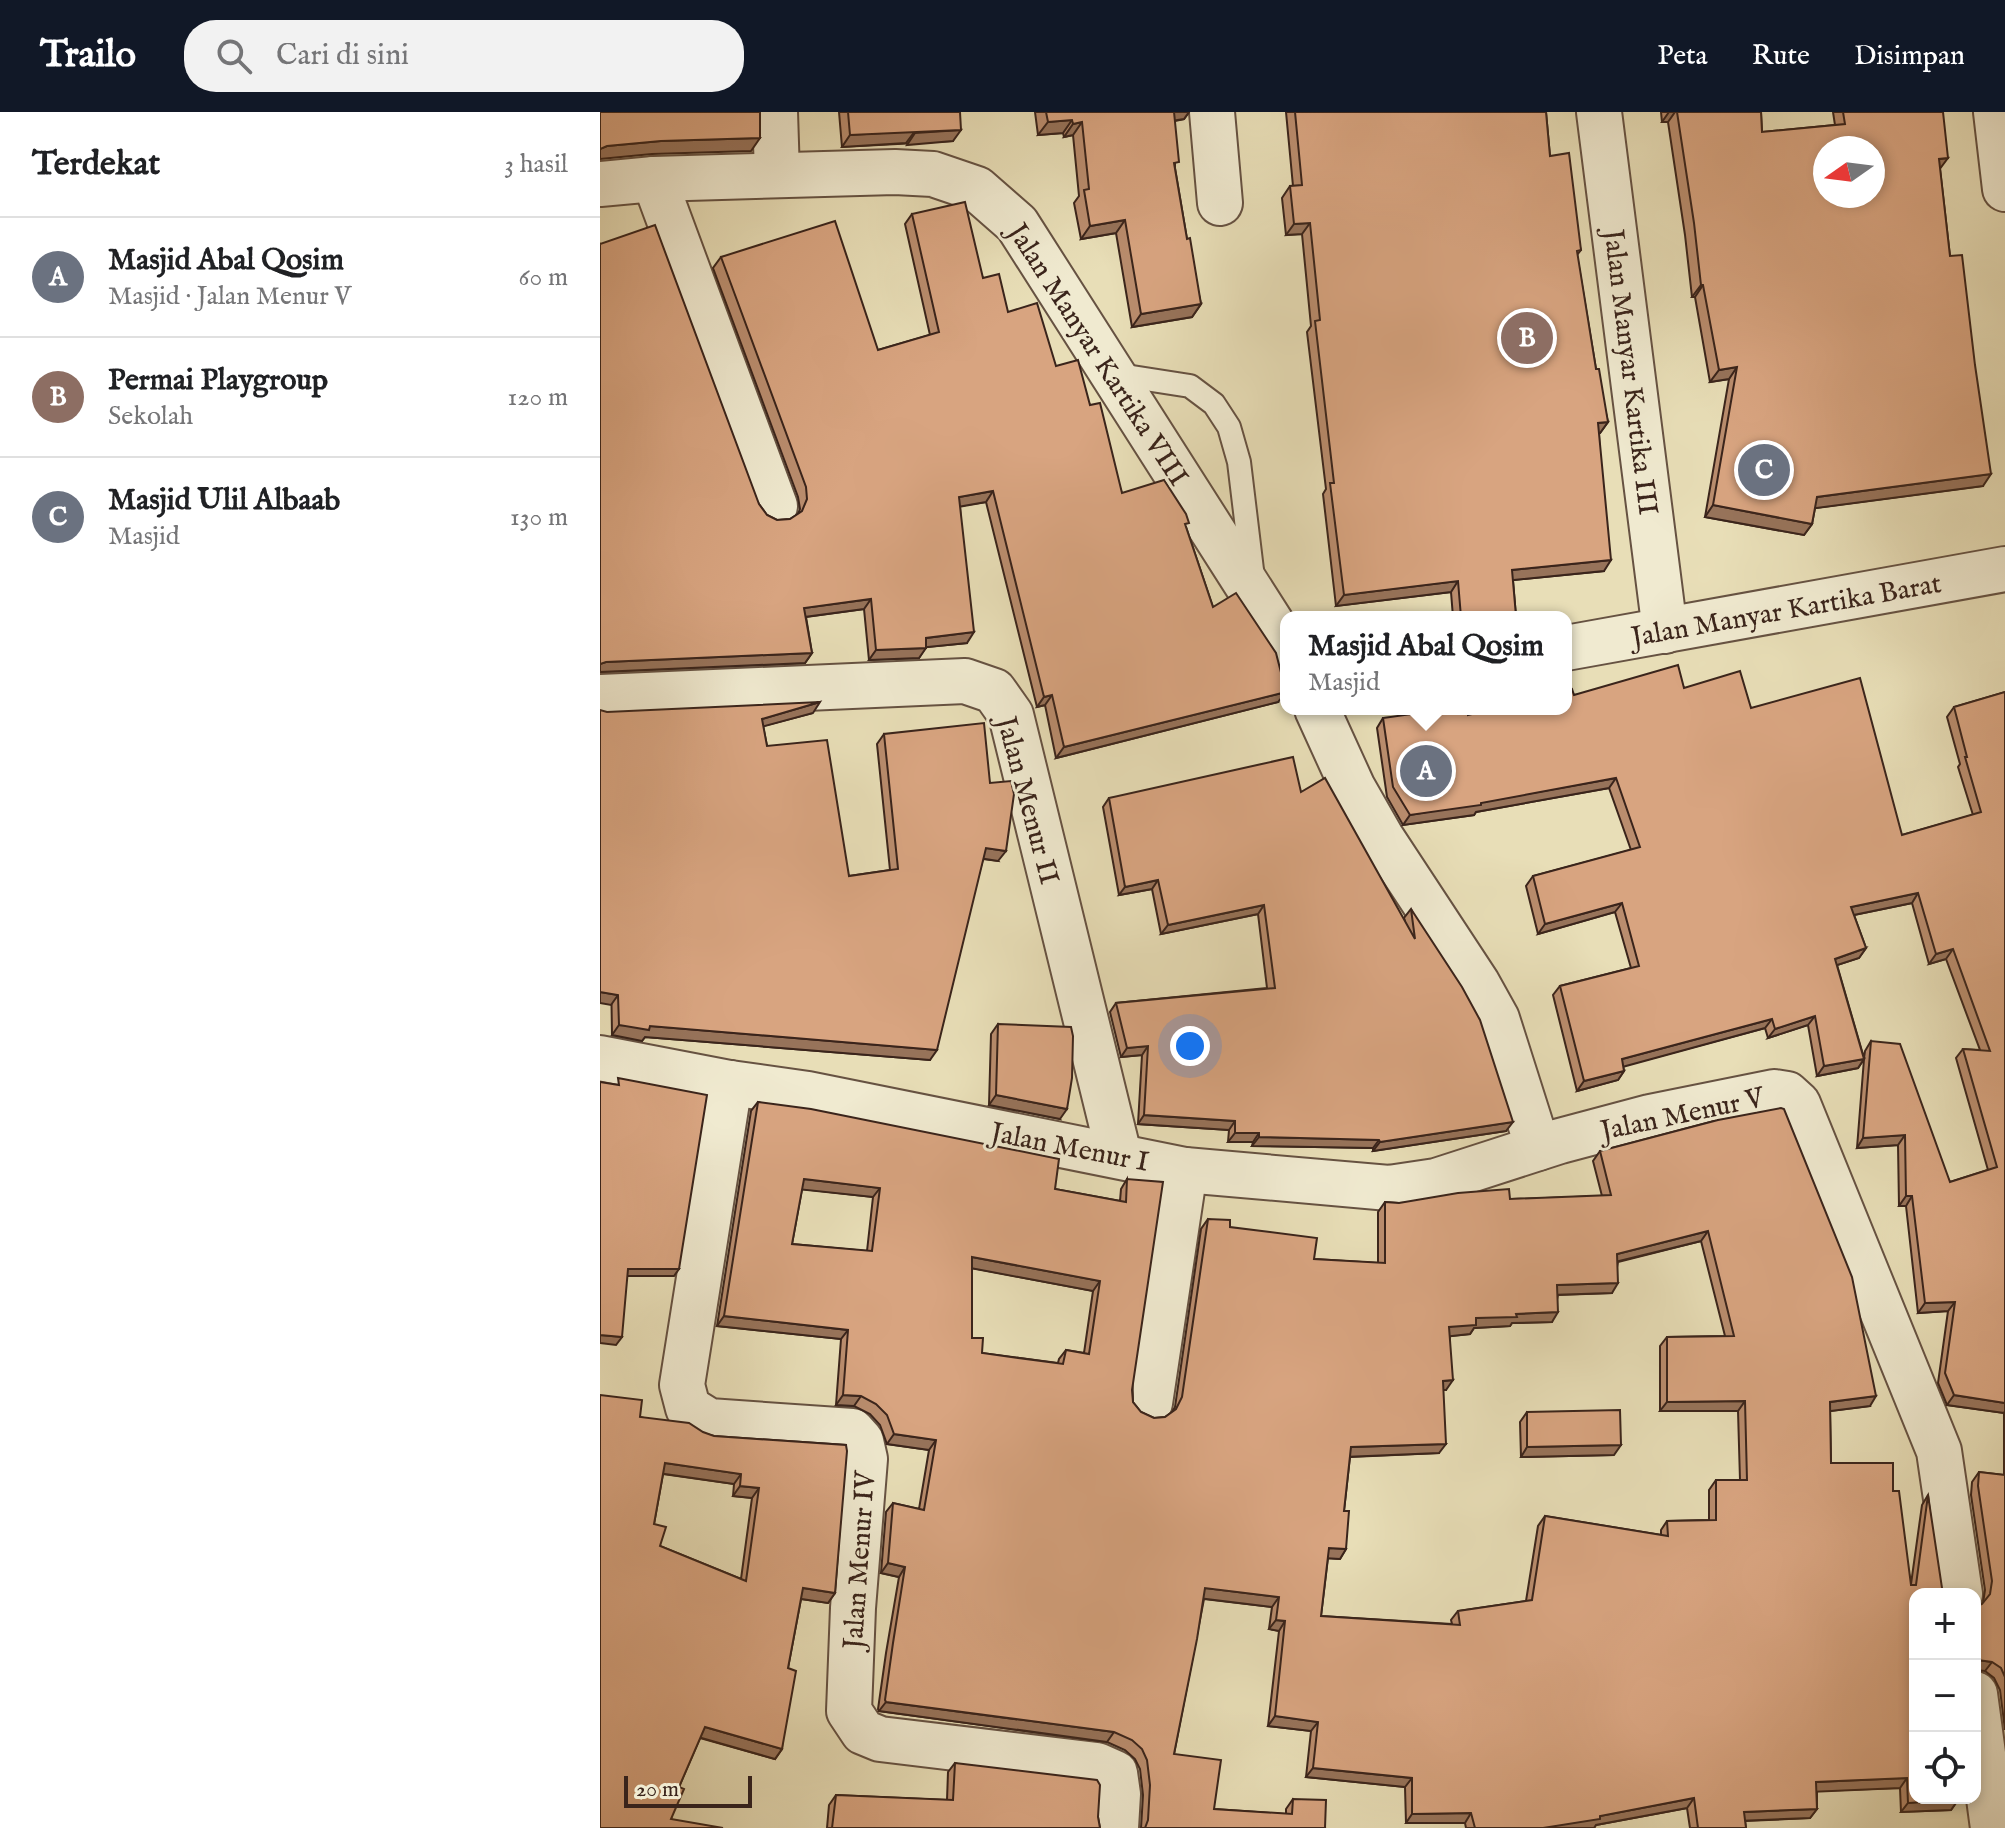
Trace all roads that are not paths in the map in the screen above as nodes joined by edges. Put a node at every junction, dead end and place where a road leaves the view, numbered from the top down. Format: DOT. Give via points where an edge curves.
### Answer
graph roads {
  1 [pos="775,112"];
  2 [pos="1212,112"];
  3 [pos="1599,112"];
  4 [pos="1996,112"];
  5 [pos="777,174"];
  6 [pos="654,179"];
  7 [pos="600,184"];
  8 [pos="2005,189"];
  9 [pos="1220,203"];
  10 [pos="1113,374"];
  11 [pos="775,506"];
  12 [pos="2005,569"];
  13 [pos="1255,595"];
  14 [pos="1665,631"];
  15 [pos="1280,636"];
  16 [pos="1572,647"];
  17 [pos="600,697"];
  18 [pos="1320,715"];
  19 [pos="600,1058"];
  20 [pos="730,1083"];
  21 [pos="1538,1148"];
  22 [pos="1119,1155"];
  23 [pos="1185,1170"];
  24 [pos="1150,1403"];
  25 [pos="1959,1588"];
  26 [pos="1980,1732"];
  27 [pos="1116,1828"];
  28 [pos="1993,1828"];
  1 -- 5 [label="street"];
  2 -- 9 [label="street"];
  3 -- 14 [label="street, Jalan Manyar Kartika III"];
  4 -- 8 [label="street"];
  5 -- 6 [label="street, Jalan Manyar Kartika VIII"];
  5 -- 10 [label="street, Jalan Manyar Kartika VIII" via="933,174 977,189 1017,224"];
  6 -- 7 [label="street, Jalan Manyar Kartika VIII"];
  6 -- 11 [label="street"];
  10 -- 13 [label="street, Jalan Manyar Kartika VIII"];
  10 -- 13 [label="lane" via="1190,386 1214,404 1229,427 1239,462"];
  12 -- 14 [label="street, Jalan Manyar Kartika Barat"];
  13 -- 15 [label="street, Jalan Manyar Kartika VIII"];
  14 -- 16 [label="street, Jalan Manyar Kartika Barat"];
  17 -- 22 [label="street, Jalan Menur II" via="965,681 994,691 1011,715"];
  18 -- 21 [label="street" via="1381,837 1497,1019"];
  19 -- 20 [label="street, Jalan Menur I"];
  20 -- 22 [label="street, Jalan Menur I"];
  20 -- 27 [label="street, Jalan Menur IV" via="682,1385 688,1408 709,1421 852,1431 861,1441 865,1459 849,1711 863,1732 880,1739 1097,1765 1115,1773"];
  21 -- 23 [label="street, Jalan Menur I" via="1436,1181 1389,1188"];
  21 -- 25 [label="street, Jalan Menur V" via="1650,1117 1774,1092 1787,1094 1798,1104 1939,1451"];
  22 -- 23 [label="street, Jalan Menur I"];
  23 -- 24 [label="street"];
  26 -- 28 [label="street"];
}
